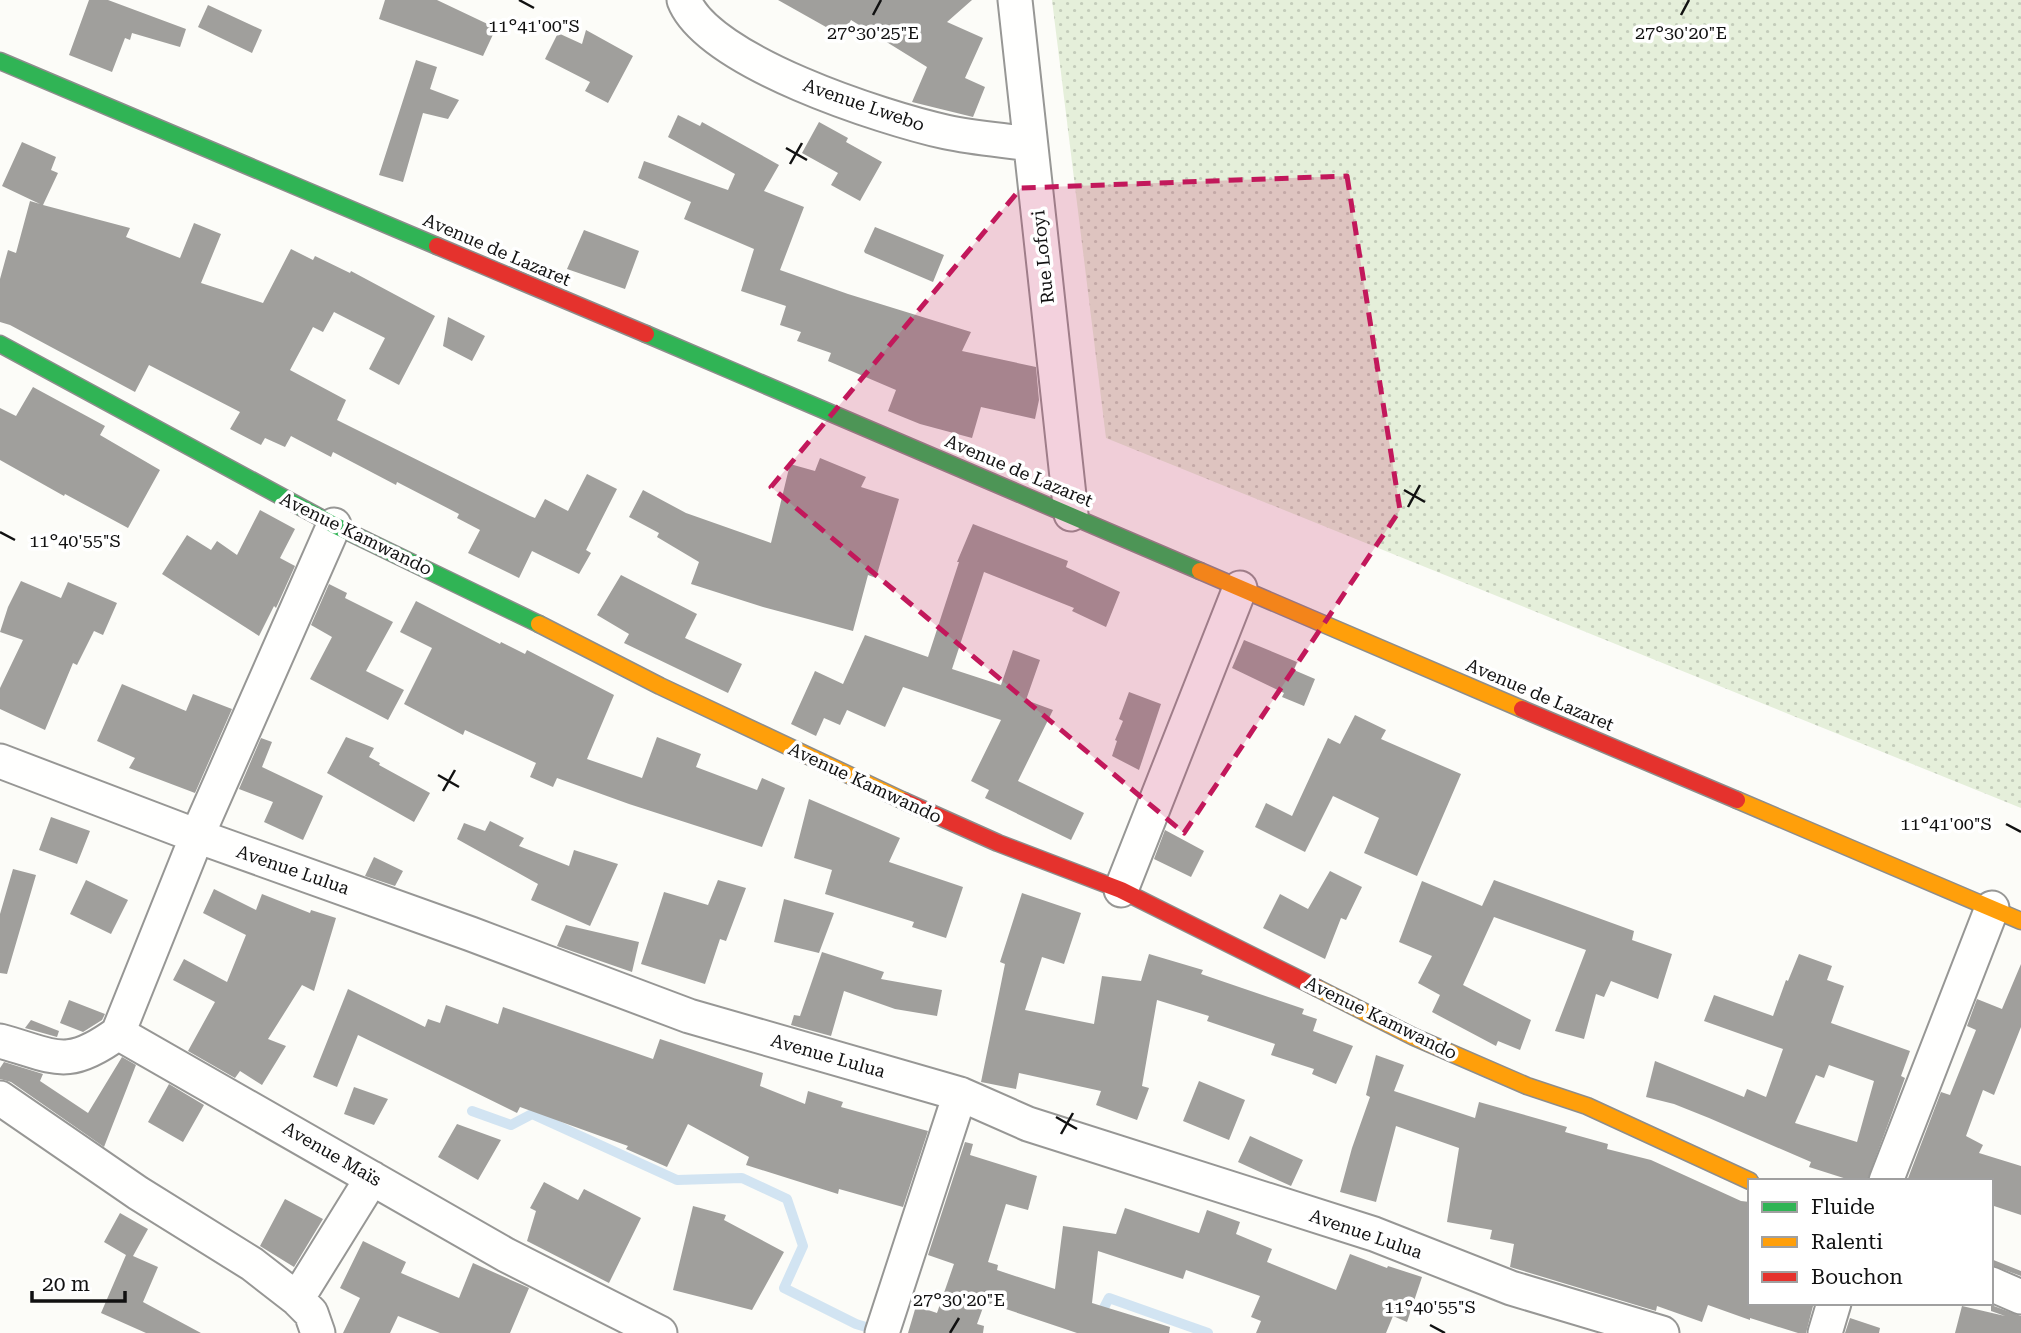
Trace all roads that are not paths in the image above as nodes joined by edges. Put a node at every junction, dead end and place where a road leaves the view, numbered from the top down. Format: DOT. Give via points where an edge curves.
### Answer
graph roads {
  1 [pos="684,0"];
  2 [pos="1015,0"];
  3 [pos="0,61"];
  4 [pos="1030,144"];
  5 [pos="0,344"];
  6 [pos="1070,514"];
  7 [pos="334,526"];
  8 [pos="1240,587"];
  9 [pos="0,761"];
  10 [pos="197,836"];
  11 [pos="1121,890"];
  12 [pos="2006,914"];
  13 [pos="118,1033"];
  14 [pos="0,1041"];
  15 [pos="961,1094"];
  16 [pos="0,1098"];
  17 [pos="372,1178"];
  18 [pos="1887,1179"];
  19 [pos="1748,1180"];
  20 [pos="1993,1285"];
  21 [pos="2021,1297"];
  22 [pos="297,1299"];
  23 [pos="1833,1305"];
  24 [pos="318,1333"];
  25 [pos="660,1333"];
  26 [pos="882,1333"];
  27 [pos="1662,1333"];
  28 [pos="1825,1333"];
  1 -- 4 [label="street, Avenue Lwebo" via="701,26 718,39 834,98 945,132"];
  2 -- 4 [label="street, Rue Lofoyi"];
  3 -- 6 [label="street, Avenue de Lazaret"];
  4 -- 6 [label="street, Rue Lofoyi"];
  5 -- 7 [label="street, Avenue Kamwando"];
  6 -- 8 [label="street, Avenue de Lazaret"];
  7 -- 10 [label="street"];
  7 -- 11 [label="street, Avenue Kamwando" via="851,777 998,843"];
  8 -- 11 [label="street"];
  8 -- 12 [label="street, Avenue de Lazaret"];
  9 -- 10 [label="street, Avenue Lulua"];
  10 -- 13 [label="street"];
  10 -- 15 [label="street, Avenue Lulua" via="689,1016"];
  11 -- 19 [label="street, Avenue Kamwando" via="1414,1037 1527,1086 1587,1106"];
  12 -- 18 [label="street"];
  13 -- 14 [label="street" via="68,1058 43,1056"];
  13 -- 17 [label="street, Avenue Maïs"];
  15 -- 26 [label="street"];
  15 -- 27 [label="street, Avenue Lulua" via="1028,1124 1374,1234 1511,1288"];
  16 -- 22 [label="street" via="252,1264"];
  17 -- 22 [label="street"];
  17 -- 25 [label="street, Avenue Maïs" via="506,1255"];
  20 -- 21 [label="street"];
  22 -- 24 [label="street" via="311,1314"];
  23 -- 28 [label="street"];
}
